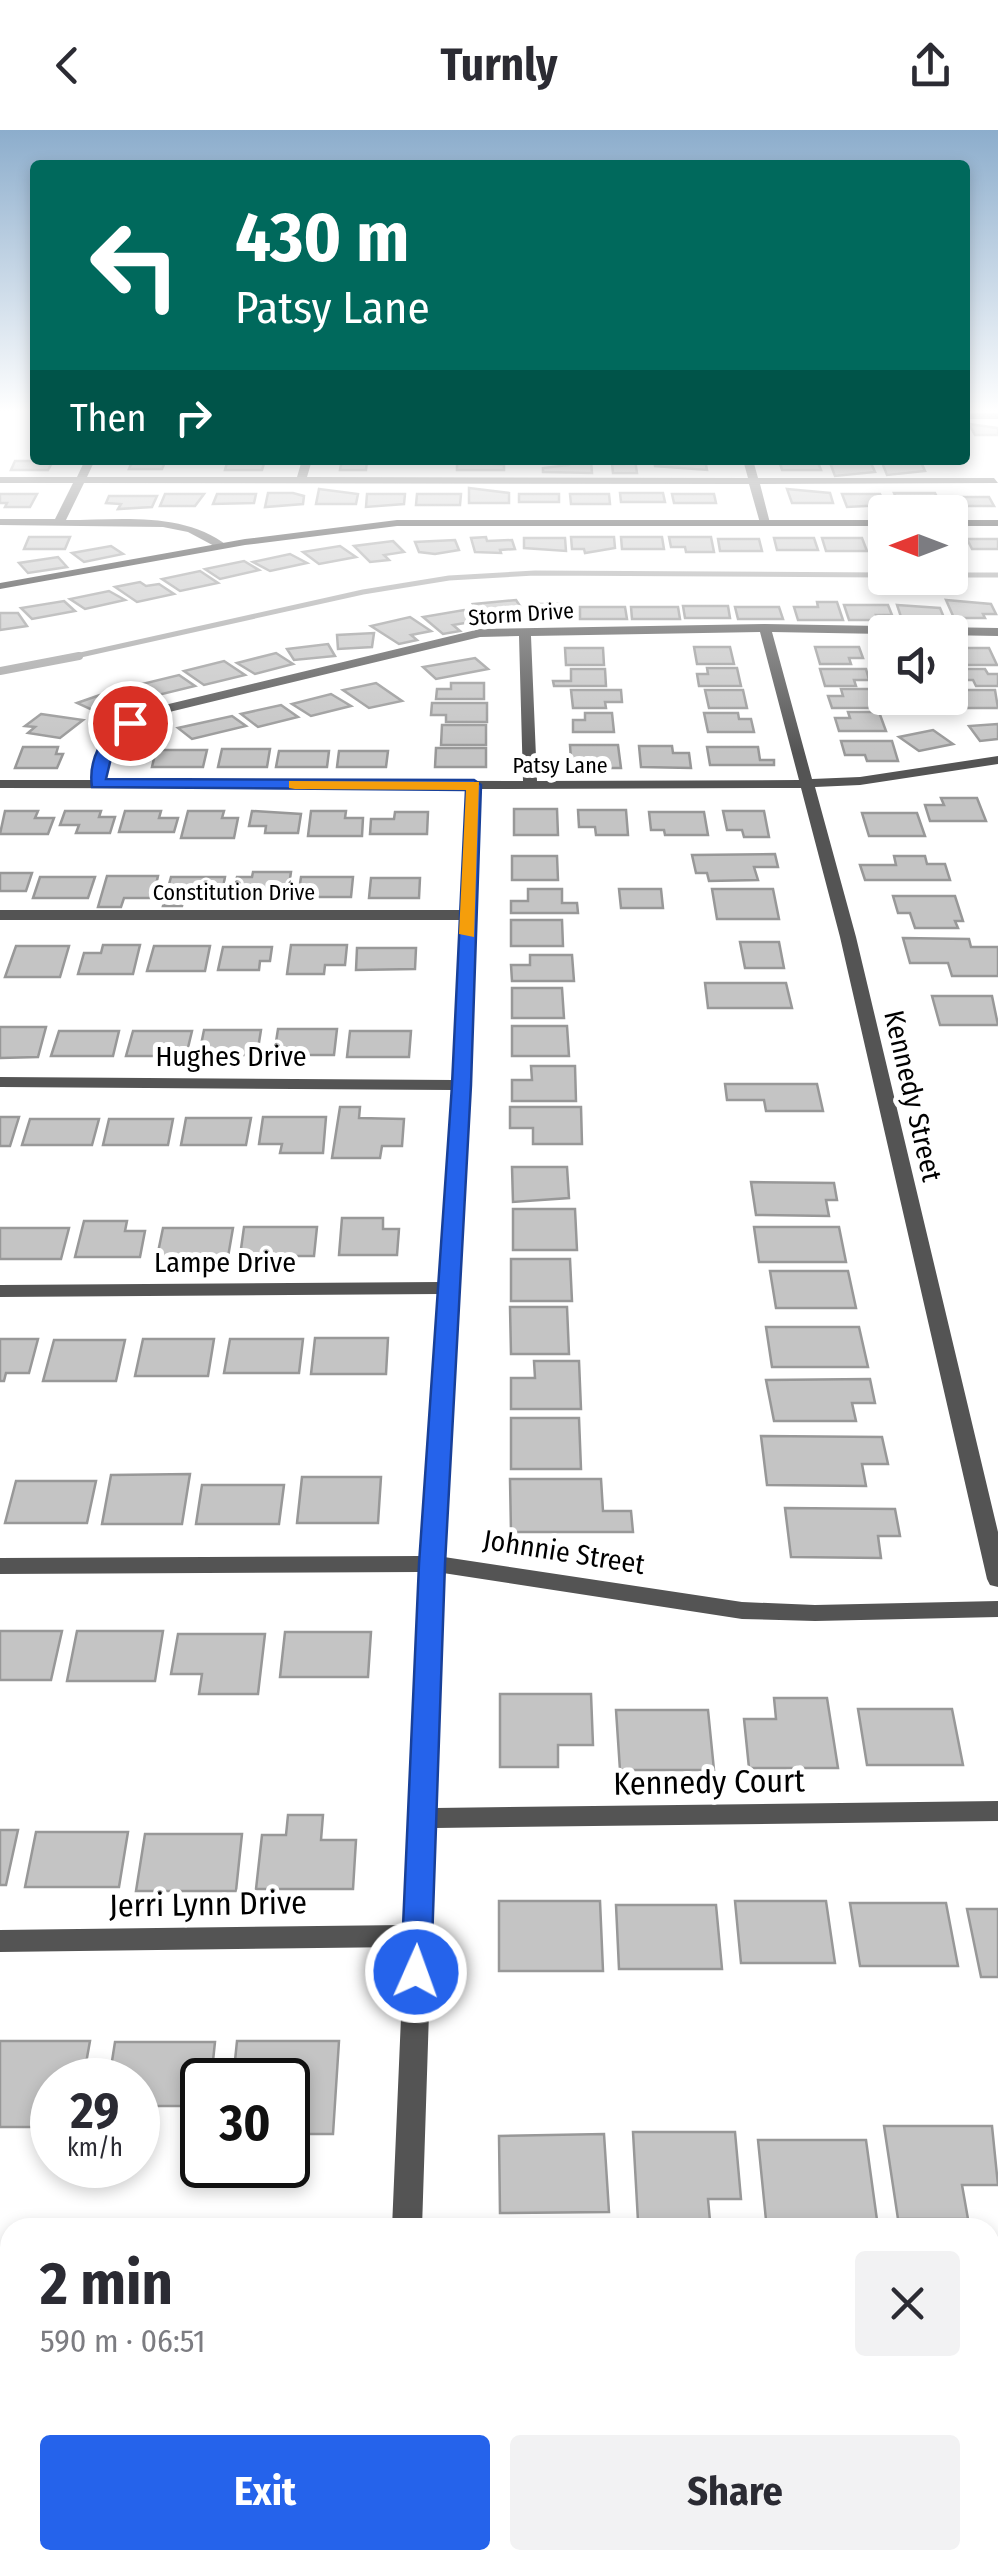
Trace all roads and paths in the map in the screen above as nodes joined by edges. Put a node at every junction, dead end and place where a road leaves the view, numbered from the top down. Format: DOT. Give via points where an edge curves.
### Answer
graph roads {
  1 [pos="179,527"];
  2 [pos="368,527"];
  3 [pos="222,546"];
  4 [pos="0,586"];
  5 [pos="765,628"];
  6 [pos="525,630"];
  7 [pos="998,632"];
  8 [pos="998,760"];
  9 [pos="0,784"];
  10 [pos="98,784"];
  11 [pos="807,784"];
  12 [pos="474,785"];
  13 [pos="530,785"];
  14 [pos="468,914"];
  15 [pos="0,915"];
  16 [pos="0,1082"];
  17 [pos="462,1085"];
  18 [pos="450,1288"];
  19 [pos="0,1291"];
  20 [pos="432,1564"];
  21 [pos="0,1566"];
  22 [pos="998,1579"];
  23 [pos="998,1609"];
  24 [pos="998,1811"];
  25 [pos="422,1818"];
  26 [pos="418,1936"];
  27 [pos="0,1941"];
  28 [pos="407,2218"];
  1 -- 3 [label="street"];
  2 -- 3 [label="street"];
  3 -- 4 [label="street"];
  5 -- 6 [label="street, Storm Drive"];
  5 -- 7 [label="street, Storm Drive"];
  5 -- 11 [label="street, Kennedy Street"];
  6 -- 10 [label="street, Storm Drive" via="464,637 153,712 114,733"];
  6 -- 13 [label="street"];
  8 -- 11 [label="street, Patsy Lane"];
  9 -- 10 [label="street, Patsy Lane"];
  10 -- 12 [label="street, Patsy Lane"];
  11 -- 13 [label="street, Patsy Lane"];
  11 -- 22 [label="street, Kennedy Street"];
  12 -- 13 [label="street, Patsy Lane"];
  12 -- 14 [label="street"];
  14 -- 15 [label="street, Constitution Drive"];
  14 -- 17 [label="street"];
  16 -- 17 [label="street, Hughes Drive"];
  17 -- 18 [label="street"];
  18 -- 19 [label="street, Lampe Drive"];
  18 -- 20 [label="street"];
  20 -- 21 [label="street, Johnnie Street"];
  20 -- 23 [label="street, Johnnie Street" via="707,1607"];
  20 -- 25 [label="street"];
  24 -- 25 [label="street, Kennedy Court"];
  25 -- 26 [label="street"];
  26 -- 27 [label="street, Jerri Lynn Drive"];
  26 -- 28 [label="street"];
}
